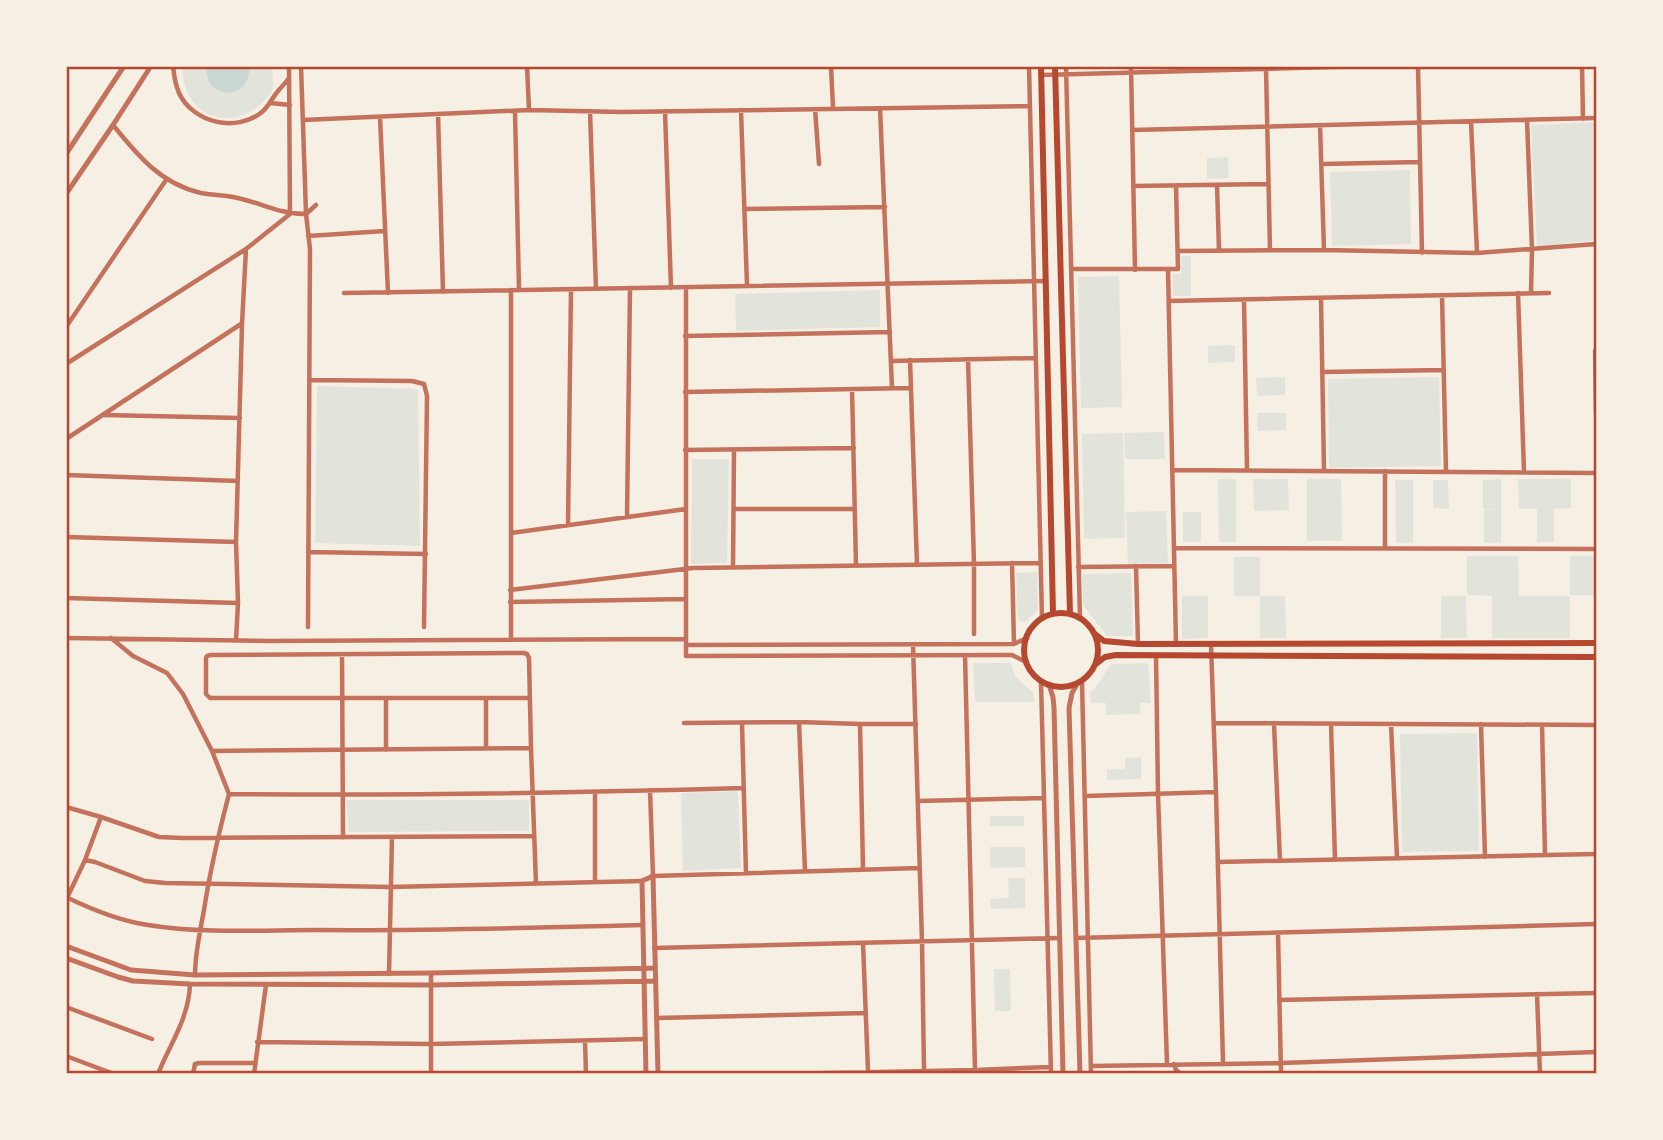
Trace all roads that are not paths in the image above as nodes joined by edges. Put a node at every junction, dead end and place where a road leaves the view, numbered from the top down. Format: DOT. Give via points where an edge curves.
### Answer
graph roads {
  1 [pos="124,66"];
  2 [pos="151,66"];
  3 [pos="173,66"];
  4 [pos="289,66"];
  5 [pos="301,66"];
  6 [pos="527,66"];
  7 [pos="831,66"];
  8 [pos="1029,66"];
  9 [pos="1041,66"];
  10 [pos="1055,66"];
  11 [pos="1066,66"];
  12 [pos="1369,66"];
  13 [pos="1418,66"];
  14 [pos="1582,66"];
  15 [pos="1239,68"];
  16 [pos="1266,69"];
  17 [pos="1131,70"];
  18 [pos="1042,75"];
  19 [pos="1055,75"];
  20 [pos="1067,75"];
  21 [pos="289,78"];
  22 [pos="270,103"];
  23 [pos="290,106"];
  24 [pos="1030,106"];
  25 [pos="833,108"];
  26 [pos="880,108"];
  27 [pos="815,109"];
  28 [pos="529,110"];
  29 [pos="741,110"];
  30 [pos="515,111"];
  31 [pos="590,111"];
  32 [pos="665,111"];
  33 [pos="438,114"];
  34 [pos="380,117"];
  35 [pos="1597,118"];
  36 [pos="1583,119"];
  37 [pos="303,120"];
  38 [pos="1527,120"];
  39 [pos="1471,122"];
  40 [pos="1419,123"];
  41 [pos="113,125"];
  42 [pos="1320,125"];
  43 [pos="1267,127"];
  44 [pos="1132,130"];
  45 [pos="66,154"];
  46 [pos="1419,162"];
  47 [pos="819,164"];
  48 [pos="1322,164"];
  49 [pos="166,180"];
  50 [pos="1268,184"];
  51 [pos="1217,185"];
  52 [pos="1133,186"];
  53 [pos="1176,186"];
  54 [pos="66,194"];
  55 [pos="316,205"];
  56 [pos="885,206"];
  57 [pos="744,209"];
  58 [pos="290,214"];
  59 [pos="306,214"];
  60 [pos="385,231"];
  61 [pos="308,236"];
  62 [pos="1597,244"];
  63 [pos="246,249"];
  64 [pos="1324,250"];
  65 [pos="1532,250"];
  66 [pos="1178,251"];
  67 [pos="1219,251"];
  68 [pos="1270,251"];
  69 [pos="1422,253"];
  70 [pos="1477,253"];
  71 [pos="1072,269"];
  72 [pos="1135,270"];
  73 [pos="1168,270"];
  74 [pos="1060,276"];
  75 [pos="1072,276"];
  76 [pos="1033,281"];
  77 [pos="1046,281"];
  78 [pos="888,283"];
  79 [pos="747,286"];
  80 [pos="686,287"];
  81 [pos="630,288"];
  82 [pos="671,288"];
  83 [pos="571,289"];
  84 [pos="596,289"];
  85 [pos="511,290"];
  86 [pos="519,290"];
  87 [pos="443,292"];
  88 [pos="344,293"];
  89 [pos="388,293"];
  90 [pos="1518,293"];
  91 [pos="1531,293"];
  92 [pos="1549,293"];
  93 [pos="1442,295"];
  94 [pos="1321,298"];
  95 [pos="1244,300"];
  96 [pos="1169,301"];
  97 [pos="242,324"];
  98 [pos="66,327"];
  99 [pos="890,332"];
  100 [pos="685,336"];
  101 [pos="1595,351"];
  102 [pos="1034,358"];
  103 [pos="968,359"];
  104 [pos="891,360"];
  105 [pos="910,360"];
  106 [pos="66,364"];
  107 [pos="1444,370"];
  108 [pos="1322,372"];
  109 [pos="309,380"];
  110 [pos="892,388"];
  111 [pos="911,388"];
  112 [pos="852,389"];
  113 [pos="685,392"];
  114 [pos="1597,414"];
  115 [pos="103,415"];
  116 [pos="240,418"];
  117 [pos="66,439"];
  118 [pos="854,448"];
  119 [pos="685,450"];
  120 [pos="734,450"];
  121 [pos="1172,470"];
  122 [pos="1247,470"];
  123 [pos="1324,471"];
  124 [pos="1385,471"];
  125 [pos="1446,471"];
  126 [pos="1524,472"];
  127 [pos="1597,473"];
  128 [pos="66,475"];
  129 [pos="238,481"];
  130 [pos="686,509"];
  131 [pos="734,509"];
  132 [pos="855,509"];
  133 [pos="627,517"];
  134 [pos="568,526"];
  135 [pos="511,533"];
  136 [pos="66,537"];
  137 [pos="236,542"];
  138 [pos="1174,548"];
  139 [pos="1385,548"];
  140 [pos="1597,549"];
  141 [pos="308,552"];
  142 [pos="426,554"];
  143 [pos="1040,563"];
  144 [pos="974,564"];
  145 [pos="1012,564"];
  146 [pos="856,565"];
  147 [pos="917,565"];
  148 [pos="1136,566"];
  149 [pos="1174,566"];
  150 [pos="733,567"];
  151 [pos="1078,567"];
  152 [pos="686,569"];
  153 [pos="510,590"];
  154 [pos="66,598"];
  155 [pos="686,599"];
  156 [pos="510,602"];
  157 [pos="237,603"];
  158 [pos="1053,614"];
  159 [pos="1070,614"];
  160 [pos="1080,618"];
  161 [pos="1042,619"];
  162 [pos="308,627"];
  163 [pos="425,627"];
  164 [pos="974,634"];
  165 [pos="1095,634"];
  166 [pos="66,638"];
  167 [pos="111,638"];
  168 [pos="1027,638"];
  169 [pos="686,639"];
  170 [pos="236,640"];
  171 [pos="511,640"];
  172 [pos="1597,643"];
  173 [pos="1014,644"];
  174 [pos="1138,644"];
  175 [pos="1176,644"];
  176 [pos="1211,644"];
  177 [pos="686,645"];
  178 [pos="913,645"];
  179 [pos="342,654"];
  180 [pos="1212,654"];
  181 [pos="914,655"];
  182 [pos="965,655"];
  183 [pos="1156,655"];
  184 [pos="1597,657"];
  185 [pos="1026,662"];
  186 [pos="1096,664"];
  187 [pos="1041,681"];
  188 [pos="1079,682"];
  189 [pos="1049,685"];
  190 [pos="342,698"];
  191 [pos="386,698"];
  192 [pos="486,698"];
  193 [pos="530,698"];
  194 [pos="799,722"];
  195 [pos="684,723"];
  196 [pos="742,723"];
  197 [pos="1214,723"];
  198 [pos="860,724"];
  199 [pos="916,724"];
  200 [pos="1274,724"];
  201 [pos="1331,724"];
  202 [pos="1391,724"];
  203 [pos="1481,724"];
  204 [pos="1542,725"];
  205 [pos="1597,725"];
  206 [pos="486,748"];
  207 [pos="531,748"];
  208 [pos="386,750"];
  209 [pos="212,751"];
  210 [pos="343,751"];
  211 [pos="743,788"];
  212 [pos="650,790"];
  213 [pos="595,792"];
  214 [pos="1216,792"];
  215 [pos="533,793"];
  216 [pos="229,794"];
  217 [pos="1158,794"];
  218 [pos="343,795"];
  219 [pos="1085,796"];
  220 [pos="1043,798"];
  221 [pos="969,800"];
  222 [pos="918,801"];
  223 [pos="66,807"];
  224 [pos="102,817"];
  225 [pos="534,836"];
  226 [pos="392,837"];
  227 [pos="343,838"];
  228 [pos="217,839"];
  229 [pos="1597,854"];
  230 [pos="1545,855"];
  231 [pos="1485,856"];
  232 [pos="1397,859"];
  233 [pos="85,860"];
  234 [pos="1335,860"];
  235 [pos="1280,861"];
  236 [pos="1218,862"];
  237 [pos="920,868"];
  238 [pos="863,869"];
  239 [pos="805,871"];
  240 [pos="746,873"];
  241 [pos="653,876"];
  242 [pos="642,881"];
  243 [pos="595,882"];
  244 [pos="208,884"];
  245 [pos="536,884"];
  246 [pos="390,887"];
  247 [pos="67,898"];
  248 [pos="1597,924"];
  249 [pos="642,925"];
  250 [pos="201,929"];
  251 [pos="389,931"];
  252 [pos="1278,933"];
  253 [pos="1220,934"];
  254 [pos="1163,936"];
  255 [pos="1048,938"];
  256 [pos="1059,938"];
  257 [pos="1076,938"];
  258 [pos="1088,938"];
  259 [pos="972,940"];
  260 [pos="922,942"];
  261 [pos="863,943"];
  262 [pos="66,946"];
  263 [pos="654,948"];
  264 [pos="66,958"];
  265 [pos="655,968"];
  266 [pos="644,969"];
  267 [pos="431,973"];
  268 [pos="296,974"];
  269 [pos="389,974"];
  270 [pos="195,975"];
  271 [pos="643,981"];
  272 [pos="655,981"];
  273 [pos="190,984"];
  274 [pos="265,985"];
  275 [pos="296,985"];
  276 [pos="431,985"];
  277 [pos="1597,993"];
  278 [pos="1537,994"];
  279 [pos="1279,1000"];
  280 [pos="66,1007"];
  281 [pos="866,1013"];
  282 [pos="656,1018"];
  283 [pos="152,1039"];
  284 [pos="645,1039"];
  285 [pos="585,1041"];
  286 [pos="257,1042"];
  287 [pos="431,1044"];
  288 [pos="1597,1052"];
  289 [pos="1539,1055"];
  290 [pos="66,1056"];
  291 [pos="255,1063"];
  292 [pos="1223,1063"];
  293 [pos="1281,1063"];
  294 [pos="1167,1064"];
  295 [pos="1174,1064"];
  296 [pos="1091,1066"];
  297 [pos="924,1070"];
  298 [pos="1051,1070"];
  299 [pos="868,1072"];
  300 [pos="972,1072"];
  301 [pos="114,1073"];
  302 [pos="158,1073"];
  303 [pos="193,1073"];
  304 [pos="254,1073"];
  305 [pos="431,1073"];
  306 [pos="586,1073"];
  307 [pos="646,1073"];
  308 [pos="658,1073"];
  309 [pos="782,1073"];
  310 [pos="1063,1073"];
  311 [pos="1080,1073"];
  312 [pos="1091,1073"];
  313 [pos="1181,1073"];
  314 [pos="1281,1073"];
  315 [pos="1539,1073"];
  1 -- 45 [label="street"];
  2 -- 41 [label="street"];
  3 -- 22 [label="street" via="174,81 184,100 212,121 240,122 264,111"];
  4 -- 21 [label="street"];
  5 -- 37 [label="street"];
  6 -- 28 [label="street"];
  7 -- 25 [label="street"];
  8 -- 24 [label="street"];
  9 -- 18 [label="main road"];
  10 -- 19 [label="main road"];
  11 -- 20 [label="street"];
  12 -- 16 [label="street"];
  13 -- 40 [label="street"];
  14 -- 36 [label="street"];
  15 -- 16 [label="street"];
  15 -- 17 [label="street"];
  16 -- 43 [label="street"];
  17 -- 20 [label="street"];
  17 -- 44 [label="street"];
  18 -- 19 [label="street"];
  18 -- 77 [label="main road"];
  19 -- 20 [label="street"];
  19 -- 74 [label="main road"];
  20 -- 71 [label="street"];
  21 -- 22 [label="street"];
  21 -- 23 [label="street"];
  22 -- 23 [label="street"];
  23 -- 58 [label="street"];
  24 -- 26 [label="street"];
  24 -- 76 [label="street"];
  25 -- 26 [label="street"];
  25 -- 27 [label="street"];
  26 -- 56 [label="street"];
  27 -- 29 [label="street"];
  27 -- 47 [label="street"];
  28 -- 30 [label="street"];
  28 -- 31 [label="street"];
  29 -- 32 [label="street"];
  29 -- 57 [label="street"];
  30 -- 33 [label="street"];
  30 -- 86 [label="street"];
  31 -- 32 [label="street"];
  31 -- 84 [label="street"];
  32 -- 82 [label="street"];
  33 -- 34 [label="street"];
  33 -- 87 [label="street"];
  34 -- 37 [label="street"];
  34 -- 60 [label="street"];
  35 -- 36 [label="street"];
  36 -- 38 [label="street"];
  37 -- 59 [label="street"];
  38 -- 39 [label="street"];
  38 -- 65 [label="street"];
  39 -- 40 [label="street"];
  39 -- 70 [label="street"];
  40 -- 42 [label="street"];
  40 -- 46 [label="street"];
  41 -- 49 [label="street"];
  41 -- 54 [label="street"];
  42 -- 43 [label="street"];
  42 -- 48 [label="street"];
  43 -- 44 [label="street"];
  43 -- 50 [label="street"];
  44 -- 52 [label="street"];
  46 -- 48 [label="street"];
  46 -- 69 [label="street"];
  48 -- 64 [label="street"];
  49 -- 58 [label="street" via="200,193 233,197"];
  49 -- 98 [label="street"];
  50 -- 51 [label="street"];
  50 -- 68 [label="street"];
  51 -- 53 [label="street"];
  51 -- 67 [label="street"];
  52 -- 53 [label="street"];
  52 -- 72 [label="street"];
  53 -- 66 [label="street"];
  55 -- 59 [label="street"];
  56 -- 57 [label="street"];
  56 -- 78 [label="street"];
  57 -- 79 [label="street"];
  58 -- 59 [label="street"];
  58 -- 63 [label="street"];
  59 -- 61 [label="street"];
  60 -- 61 [label="street"];
  60 -- 89 [label="street"];
  61 -- 109 [label="street"];
  62 -- 65 [label="street"];
  63 -- 97 [label="street"];
  63 -- 106 [label="street"];
  64 -- 68 [label="street"];
  64 -- 69 [label="street"];
  65 -- 70 [label="street"];
  65 -- 91 [label="street"];
  66 -- 67 [label="street"];
  66 -- 73 [label="street" via="1178,269"];
  67 -- 68 [label="street"];
  69 -- 70 [label="street"];
  71 -- 72 [label="street"];
  71 -- 75 [label="street"];
  72 -- 73 [label="street"];
  73 -- 96 [label="street"];
  74 -- 75 [label="street"];
  74 -- 159 [label="main road"];
  75 -- 151 [label="street"];
  76 -- 77 [label="street"];
  76 -- 78 [label="street"];
  76 -- 102 [label="street"];
  77 -- 158 [label="main road"];
  78 -- 79 [label="street"];
  78 -- 99 [label="street"];
  79 -- 80 [label="street"];
  80 -- 82 [label="street"];
  80 -- 100 [label="street"];
  81 -- 82 [label="street"];
  81 -- 84 [label="street"];
  81 -- 133 [label="street"];
  83 -- 84 [label="street"];
  83 -- 86 [label="street"];
  83 -- 134 [label="street"];
  85 -- 86 [label="street"];
  85 -- 87 [label="street"];
  85 -- 135 [label="street"];
  87 -- 89 [label="street"];
  88 -- 89 [label="street"];
  90 -- 91 [label="street"];
  90 -- 93 [label="street"];
  90 -- 126 [label="street"];
  91 -- 92 [label="street"];
  93 -- 94 [label="street"];
  93 -- 107 [label="street"];
  94 -- 95 [label="street"];
  94 -- 108 [label="street"];
  95 -- 96 [label="street"];
  95 -- 122 [label="street"];
  96 -- 121 [label="street"];
  97 -- 115 [label="street"];
  97 -- 116 [label="street"];
  99 -- 100 [label="street"];
  99 -- 104 [label="street"];
  100 -- 113 [label="street"];
  101 -- 114 [label="street"];
  102 -- 103 [label="street"];
  102 -- 143 [label="street"];
  103 -- 105 [label="street"];
  103 -- 144 [label="street"];
  104 -- 105 [label="street"];
  104 -- 110 [label="street"];
  105 -- 111 [label="street"];
  107 -- 108 [label="street"];
  107 -- 125 [label="street"];
  108 -- 123 [label="street"];
  109 -- 141 [label="street"];
  109 -- 142 [label="street" via="424,384"];
  110 -- 111 [label="street"];
  110 -- 112 [label="street"];
  111 -- 147 [label="street"];
  112 -- 113 [label="street"];
  112 -- 118 [label="street"];
  113 -- 119 [label="street"];
  115 -- 116 [label="street"];
  115 -- 117 [label="street"];
  116 -- 129 [label="street"];
  118 -- 120 [label="street"];
  118 -- 132 [label="street"];
  119 -- 120 [label="street"];
  119 -- 130 [label="street"];
  120 -- 131 [label="street"];
  121 -- 122 [label="street"];
  121 -- 138 [label="street"];
  122 -- 123 [label="street"];
  123 -- 124 [label="street"];
  124 -- 125 [label="street"];
  124 -- 139 [label="street"];
  125 -- 126 [label="street"];
  126 -- 127 [label="street"];
  128 -- 129 [label="street"];
  129 -- 137 [label="street"];
  130 -- 133 [label="street"];
  130 -- 152 [label="street"];
  131 -- 132 [label="street"];
  131 -- 150 [label="street"];
  132 -- 146 [label="street"];
  133 -- 134 [label="street"];
  134 -- 135 [label="street"];
  135 -- 153 [label="street"];
  136 -- 137 [label="street"];
  137 -- 157 [label="street"];
  138 -- 139 [label="street"];
  138 -- 149 [label="street"];
  139 -- 140 [label="street"];
  141 -- 142 [label="street"];
  141 -- 162 [label="street"];
  142 -- 163 [label="street"];
  143 -- 145 [label="street"];
  143 -- 161 [label="street"];
  144 -- 145 [label="street"];
  144 -- 147 [label="street"];
  144 -- 164 [label="street"];
  145 -- 173 [label="street"];
  146 -- 147 [label="street"];
  146 -- 150 [label="street"];
  148 -- 149 [label="street"];
  148 -- 151 [label="street"];
  148 -- 174 [label="street"];
  149 -- 175 [label="street"];
  150 -- 152 [label="street"];
  151 -- 160 [label="street"];
  152 -- 153 [label="street"];
  152 -- 155 [label="street"];
  153 -- 156 [label="street"];
  154 -- 157 [label="street"];
  155 -- 156 [label="street"];
  155 -- 169 [label="street"];
  156 -- 171 [label="street"];
  157 -- 170 [label="street"];
  158 -- 159 [label="main road"];
  158 -- 161 [label="main road"];
  159 -- 160 [label="main road"];
  160 -- 165 [label="main road"];
  161 -- 168 [label="main road"];
  165 -- 174 [label="main road" via="1104,640"];
  165 -- 186 [label="main road"];
  166 -- 167 [label="street"];
  167 -- 170 [label="street"];
  167 -- 209 [label="street" via="167,674 183,694"];
  168 -- 173 [label="street"];
  168 -- 185 [label="main road"];
  169 -- 171 [label="street"];
  169 -- 177 [label="street"];
  170 -- 171 [label="street"];
  172 -- 176 [label="main road"];
  173 -- 178 [label="street"];
  174 -- 175 [label="main road"];
  175 -- 176 [label="main road"];
  176 -- 180 [label="street"];
  177 -- 178 [label="street"];
  177 -- 181 [label="street" via="686,656"];
  178 -- 181 [label="street"];
  179 -- 190 [label="street"];
  179 -- 190 [label="street" via="207,656 205,694 211,698"];
  179 -- 193 [label="street" via="524,653 530,658"];
  180 -- 183 [label="main road"];
  180 -- 184 [label="main road"];
  180 -- 197 [label="street"];
  181 -- 182 [label="street"];
  181 -- 199 [label="street"];
  182 -- 185 [label="street" via="1012,655"];
  182 -- 221 [label="street"];
  183 -- 186 [label="main road" via="1111,655"];
  183 -- 217 [label="street"];
  185 -- 187 [label="main road"];
  186 -- 188 [label="main road"];
  187 -- 189 [label="main road"];
  187 -- 220 [label="street"];
  188 -- 189 [label="main road"];
  188 -- 219 [label="street"];
  188 -- 257 [label="street" via="1069,708"];
  189 -- 256 [label="street" via="1054,708"];
  190 -- 191 [label="street"];
  190 -- 210 [label="street"];
  191 -- 192 [label="street"];
  191 -- 208 [label="street"];
  192 -- 193 [label="street"];
  192 -- 206 [label="street"];
  193 -- 207 [label="street"];
  194 -- 196 [label="street"];
  194 -- 198 [label="street"];
  194 -- 239 [label="street"];
  195 -- 196 [label="street"];
  196 -- 211 [label="street"];
  197 -- 200 [label="street"];
  197 -- 214 [label="street"];
  198 -- 199 [label="street"];
  198 -- 238 [label="street"];
  199 -- 222 [label="street"];
  200 -- 201 [label="street"];
  200 -- 235 [label="street"];
  201 -- 202 [label="street"];
  201 -- 234 [label="street"];
  202 -- 203 [label="street"];
  202 -- 232 [label="street"];
  203 -- 204 [label="street"];
  203 -- 231 [label="street"];
  204 -- 205 [label="street"];
  204 -- 230 [label="street"];
  206 -- 207 [label="street"];
  206 -- 208 [label="street"];
  207 -- 215 [label="street"];
  208 -- 210 [label="street"];
  209 -- 210 [label="street"];
  209 -- 216 [label="street"];
  210 -- 218 [label="street"];
  211 -- 212 [label="street"];
  211 -- 240 [label="street"];
  212 -- 213 [label="street"];
  212 -- 241 [label="street"];
  213 -- 215 [label="street"];
  213 -- 243 [label="street"];
  214 -- 217 [label="street"];
  214 -- 236 [label="street"];
  215 -- 218 [label="street"];
  215 -- 225 [label="street"];
  216 -- 218 [label="street"];
  216 -- 228 [label="street"];
  217 -- 219 [label="street"];
  217 -- 254 [label="street"];
  218 -- 227 [label="street"];
  219 -- 258 [label="street"];
  220 -- 221 [label="street"];
  220 -- 255 [label="street"];
  221 -- 222 [label="street"];
  221 -- 259 [label="street"];
  222 -- 237 [label="street"];
  223 -- 224 [label="street"];
  224 -- 228 [label="street" via="159,836"];
  224 -- 233 [label="street"];
  225 -- 226 [label="street"];
  225 -- 245 [label="street"];
  226 -- 227 [label="street"];
  226 -- 246 [label="street"];
  227 -- 228 [label="street"];
  228 -- 244 [label="street"];
  229 -- 230 [label="street"];
  230 -- 231 [label="street"];
  231 -- 232 [label="street"];
  232 -- 234 [label="street"];
  233 -- 244 [label="street" via="145,881"];
  233 -- 247 [label="street"];
  234 -- 235 [label="street"];
  235 -- 236 [label="street"];
  236 -- 253 [label="street"];
  237 -- 238 [label="street"];
  237 -- 260 [label="street"];
  238 -- 239 [label="street"];
  239 -- 240 [label="street"];
  240 -- 241 [label="street"];
  241 -- 242 [label="street"];
  241 -- 263 [label="street"];
  242 -- 243 [label="street"];
  242 -- 249 [label="street"];
  243 -- 245 [label="street"];
  244 -- 246 [label="street"];
  244 -- 250 [label="street"];
  245 -- 246 [label="street"];
  246 -- 251 [label="street"];
  247 -- 250 [label="street" via="129,921"];
  248 -- 252 [label="street"];
  249 -- 251 [label="street"];
  249 -- 266 [label="street"];
  250 -- 251 [label="street"];
  250 -- 270 [label="street"];
  251 -- 269 [label="street"];
  252 -- 253 [label="street"];
  252 -- 279 [label="street"];
  253 -- 254 [label="street"];
  253 -- 292 [label="street"];
  254 -- 258 [label="street"];
  254 -- 294 [label="street"];
  255 -- 256 [label="street"];
  255 -- 259 [label="street"];
  255 -- 298 [label="street"];
  256 -- 310 [label="street"];
  257 -- 258 [label="street"];
  257 -- 311 [label="street"];
  258 -- 296 [label="street"];
  259 -- 260 [label="street"];
  259 -- 300 [label="street"];
  260 -- 261 [label="street"];
  260 -- 297 [label="street"];
  261 -- 263 [label="street"];
  261 -- 281 [label="street"];
  262 -- 270 [label="street" via="131,970"];
  263 -- 265 [label="street"];
  264 -- 273 [label="street" via="134,981"];
  265 -- 266 [label="street"];
  265 -- 272 [label="street"];
  266 -- 267 [label="street"];
  266 -- 271 [label="street"];
  267 -- 269 [label="street"];
  267 -- 276 [label="street"];
  268 -- 269 [label="street"];
  268 -- 270 [label="street"];
  268 -- 275 [label="street"];
  271 -- 272 [label="street"];
  271 -- 276 [label="street"];
  271 -- 284 [label="street"];
  272 -- 282 [label="street"];
  273 -- 274 [label="street"];
  273 -- 302 [label="street" via="182,1025"];
  274 -- 275 [label="street"];
  274 -- 286 [label="street"];
  275 -- 276 [label="street"];
  276 -- 287 [label="street"];
  277 -- 278 [label="street"];
  278 -- 279 [label="street"];
  278 -- 289 [label="street"];
  279 -- 293 [label="street"];
  280 -- 283 [label="street"];
  281 -- 282 [label="street"];
  281 -- 299 [label="street"];
  282 -- 308 [label="street"];
  284 -- 285 [label="street"];
  284 -- 307 [label="street"];
  285 -- 287 [label="street"];
  285 -- 306 [label="street"];
  286 -- 287 [label="street"];
  286 -- 291 [label="street"];
  287 -- 305 [label="street"];
  288 -- 289 [label="street"];
  289 -- 293 [label="street"];
  289 -- 315 [label="street"];
  290 -- 301 [label="street"];
  291 -- 303 [label="street" via="199,1063"];
  291 -- 304 [label="street"];
  292 -- 293 [label="street"];
  292 -- 295 [label="street"];
  293 -- 314 [label="street"];
  294 -- 295 [label="street"];
  294 -- 296 [label="street"];
  295 -- 313 [label="street"];
  296 -- 312 [label="street"];
  297 -- 299 [label="street"];
  297 -- 300 [label="street"];
  298 -- 300 [label="street"];
  299 -- 309 [label="street"];
}
